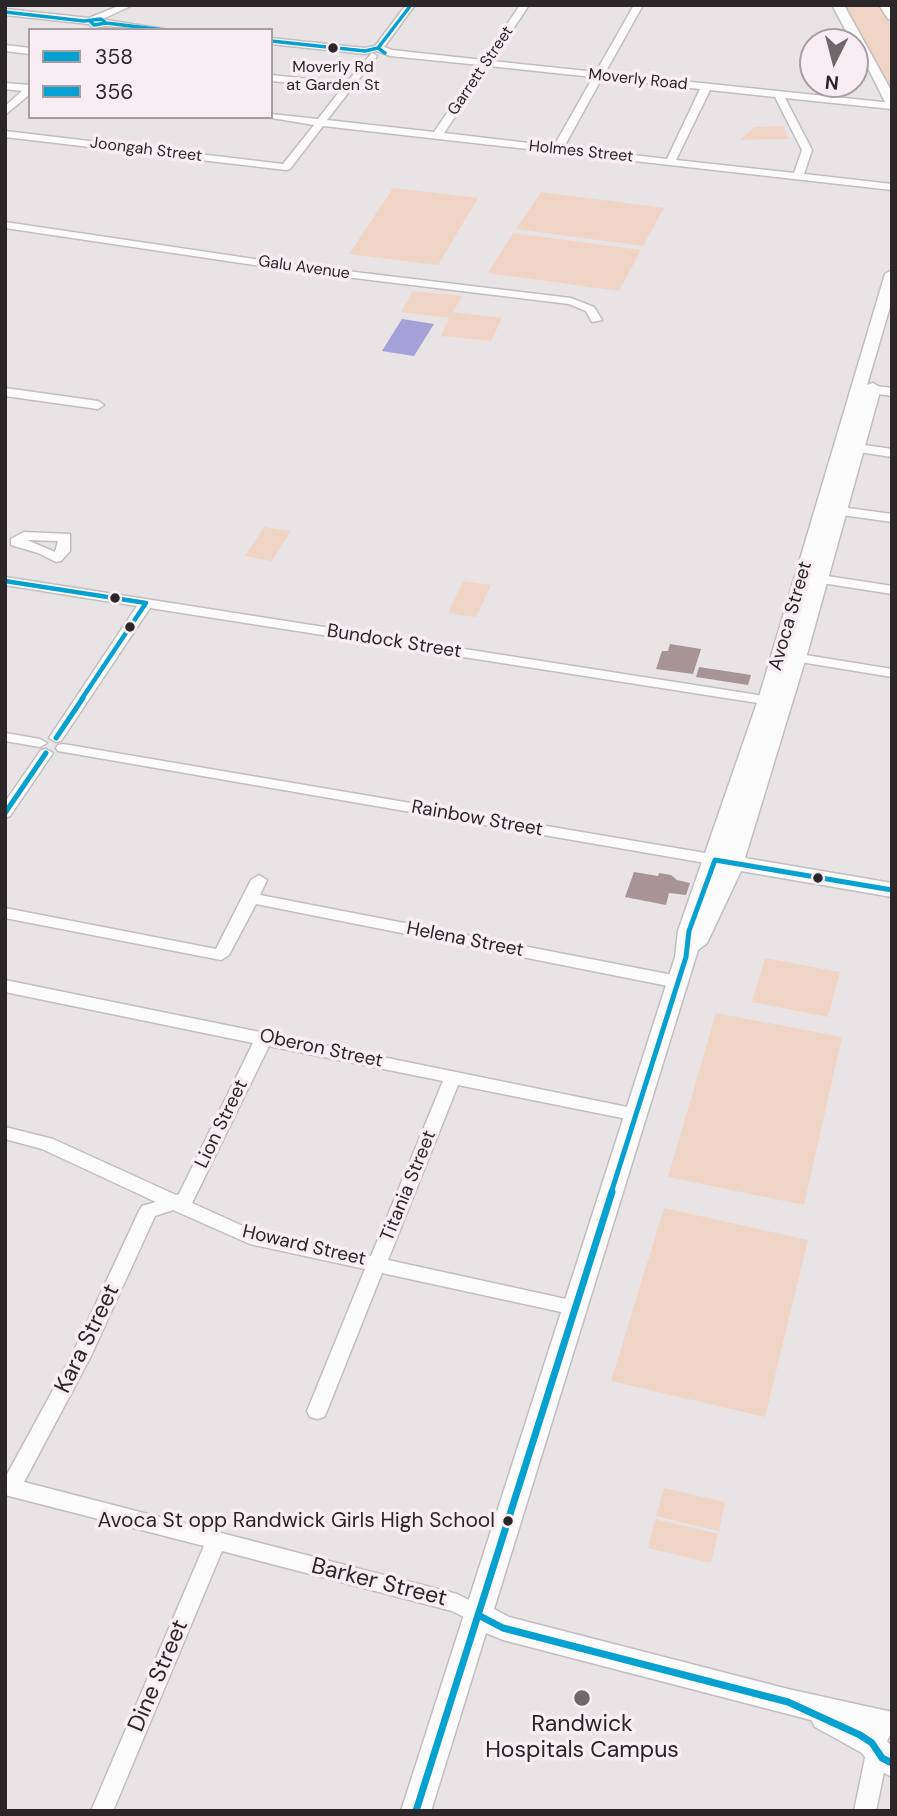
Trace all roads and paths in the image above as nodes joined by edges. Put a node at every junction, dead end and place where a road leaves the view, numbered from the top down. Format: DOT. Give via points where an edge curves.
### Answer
graph roads {
  1 [pos="129,5"];
  2 [pos="411,5"];
  3 [pos="525,5"];
  4 [pos="639,5"];
  5 [pos="838,5"];
  6 [pos="5,12"];
  7 [pos="96,24"];
  8 [pos="143,28"];
  9 [pos="273,41"];
  10 [pos="5,48"];
  11 [pos="28,51"];
  12 [pos="375,52"];
  13 [pos="486,63"];
  14 [pos="599,76"];
  15 [pos="273,78"];
  16 [pos="5,86"];
  17 [pos="349,86"];
  18 [pos="706,87"];
  19 [pos="28,89"];
  20 [pos="28,90"];
  21 [pos="779,95"];
  22 [pos="892,105"];
  23 [pos="5,112"];
  24 [pos="273,117"];
  25 [pos="320,122"];
  26 [pos="5,134"];
  27 [pos="437,136"];
  28 [pos="557,149"];
  29 [pos="670,162"];
  30 [pos="798,177"];
  31 [pos="892,187"];
  32 [pos="5,225"];
  33 [pos="892,274"];
  34 [pos="596,320"];
  35 [pos="892,322"];
  36 [pos="866,388"];
  37 [pos="5,392"];
  38 [pos="892,392"];
  39 [pos="98,405"];
  40 [pos="848,447"];
  41 [pos="892,453"];
  42 [pos="831,509"];
  43 [pos="892,518"];
  44 [pos="802,576"];
  45 [pos="820,579"];
  46 [pos="5,582"];
  47 [pos="892,590"];
  48 [pos="146,603"];
  49 [pos="788,657"];
  50 [pos="892,673"];
  51 [pos="775,701"];
  52 [pos="5,737"];
  53 [pos="60,743"];
  54 [pos="43,748"];
  55 [pos="5,813"];
  56 [pos="724,862"];
  57 [pos="259,880"];
  58 [pos="892,890"];
  59 [pos="251,898"];
  60 [pos="5,913"];
  61 [pos="678,982"];
  62 [pos="5,986"];
  63 [pos="264,1038"];
  64 [pos="453,1077"];
  65 [pos="637,1115"];
  66 [pos="5,1133"];
  67 [pos="173,1202"];
  68 [pos="378,1264"];
  69 [pos="575,1308"];
  70 [pos="317,1411"];
  71 [pos="8,1487"];
  72 [pos="216,1541"];
  73 [pos="478,1615"];
  74 [pos="883,1740"];
  75 [pos="102,1811"];
  76 [pos="416,1811"];
  77 [pos="865,1811"];
  1 -- 7 [label="street"];
  2 -- 12 [label="street"];
  3 -- 13 [label="street, Garrett Street"];
  4 -- 14 [label="street"];
  5 -- 22 [label="main road"];
  6 -- 7 [label="street"];
  7 -- 8 [label="street"];
  9 -- 12 [label="street, Moverly Road"];
  10 -- 11 [label="street"];
  12 -- 13 [label="street, Moverly Road"];
  12 -- 17 [label="street"];
  13 -- 14 [label="street, Moverly Road"];
  13 -- 27 [label="street, Garrett Street"];
  14 -- 18 [label="street, Moverly Road"];
  14 -- 28 [label="street"];
  15 -- 17 [label="street"];
  16 -- 19 [label="street"];
  17 -- 25 [label="street"];
  18 -- 21 [label="street, Moverly Road"];
  18 -- 29 [label="street"];
  20 -- 23 [label="street"];
  21 -- 22 [label="street, Moverly Road"];
  21 -- 30 [label="street" via="807,150"];
  24 -- 25 [label="street, Holmes Street"];
  25 -- 26 [label="street, Joongah Street" via="286,167"];
  25 -- 27 [label="street, Holmes Street"];
  27 -- 28 [label="street, Holmes Street"];
  28 -- 29 [label="street, Holmes Street"];
  29 -- 30 [label="street, Holmes Street"];
  30 -- 31 [label="street, Holmes Street"];
  32 -- 34 [label="street, Galu Avenue" via="288,267 571,301 590,309"];
  33 -- 36 [label="main road, Avoca Street"];
  35 -- 36 [label="main road, Avoca Street"];
  36 -- 38 [label="street"];
  36 -- 40 [label="main road, Avoca Street"];
  37 -- 39 [label="street"];
  40 -- 41 [label="street"];
  40 -- 42 [label="main road, Avoca Street"];
  42 -- 43 [label="street"];
  42 -- 44 [label="main road, Avoca Street"];
  42 -- 45 [label="main road, Avoca Street"];
  44 -- 45 [label="street"];
  44 -- 49 [label="main road, Avoca Street"];
  45 -- 47 [label="street"];
  45 -- 49 [label="main road, Avoca Street"];
  46 -- 48 [label="street, Bundock Street"];
  48 -- 51 [label="street, Bundock Street"];
  48 -- 53 [label="street"];
  49 -- 50 [label="street"];
  49 -- 51 [label="main road, Avoca Street"];
  51 -- 56 [label="main road, Avoca Street"];
  52 -- 54 [label="street"];
  53 -- 54 [label="street"];
  53 -- 56 [label="street, Rainbow Street"];
  54 -- 55 [label="street"];
  56 -- 58 [label="main road, Rainbow Street"];
  56 -- 61 [label="main road, Avoca Street" via="727,884 686,957"];
  57 -- 59 [label="street"];
  59 -- 60 [label="street" via="220,955"];
  59 -- 61 [label="street, Helena Street"];
  61 -- 65 [label="main road, Avoca Street"];
  62 -- 63 [label="street, Oberon Street"];
  63 -- 64 [label="street, Oberon Street"];
  63 -- 67 [label="street, Lion Street" via="189,1194"];
  64 -- 65 [label="street, Oberon Street"];
  64 -- 68 [label="street, Titania Street"];
  65 -- 69 [label="main road, Avoca Street"];
  66 -- 67 [label="street, Howard Street" via="47,1144"];
  67 -- 68 [label="street, Howard Street" via="250,1237"];
  67 -- 71 [label="street, Kara Street" via="148,1211 81,1356"];
  68 -- 69 [label="street, Howard Street"];
  68 -- 70 [label="street, Titania Street"];
  69 -- 73 [label="main road, Avoca Street"];
  71 -- 72 [label="street, Barker Street"];
  72 -- 73 [label="street, Barker Street" via="457,1603"];
  72 -- 75 [label="street, Dine Street"];
  73 -- 74 [label="main road, Barker Street" via="503,1628 788,1702"];
  73 -- 76 [label="main road, Avoca Street"];
  74 -- 77 [label="street"];
}
